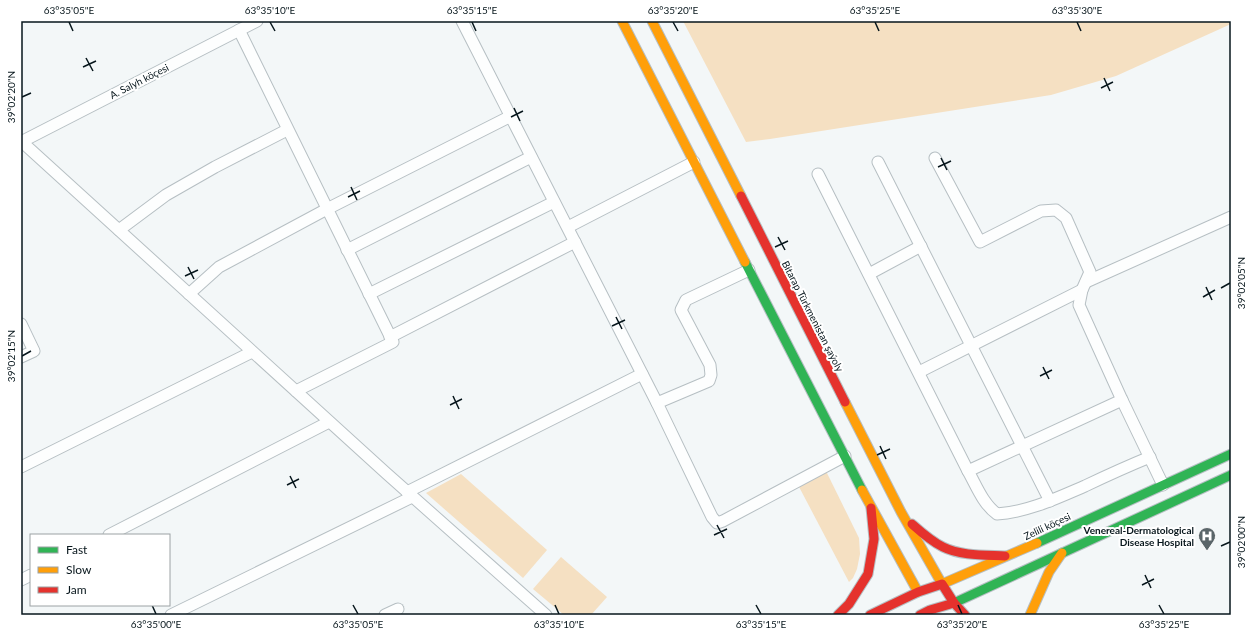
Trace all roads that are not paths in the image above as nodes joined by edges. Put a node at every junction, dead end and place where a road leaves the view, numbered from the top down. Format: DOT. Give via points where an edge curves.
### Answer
graph roads {
  1 [pos="257,21"];
  2 [pos="462,21"];
  3 [pos="622,21"];
  4 [pos="652,21"];
  5 [pos="238,30"];
  6 [pos="511,116"];
  7 [pos="287,130"];
  8 [pos="21,142"];
  9 [pos="531,157"];
  10 [pos="935,158"];
  11 [pos="694,162"];
  12 [pos="878,162"];
  13 [pos="818,174"];
  14 [pos="554,202"];
  15 [pos="327,209"];
  16 [pos="1231,217"];
  17 [pos="568,227"];
  18 [pos="119,230"];
  19 [pos="575,242"];
  20 [pos="921,246"];
  21 [pos="347,250"];
  22 [pos="749,270"];
  23 [pos="870,274"];
  24 [pos="1084,286"];
  25 [pos="189,294"];
  26 [pos="369,294"];
  27 [pos="21,324"];
  28 [pos="390,337"];
  29 [pos="971,346"];
  30 [pos="252,352"];
  31 [pos="21,358"];
  32 [pos="919,372"];
  33 [pos="642,374"];
  34 [pos="296,391"];
  35 [pos="1122,400"];
  36 [pos="657,404"];
  37 [pos="329,422"];
  38 [pos="1022,446"];
  39 [pos="1231,454"];
  40 [pos="844,456"];
  41 [pos="1150,457"];
  42 [pos="21,467"];
  43 [pos="968,470"];
  44 [pos="1231,475"];
  45 [pos="1163,484"];
  46 [pos="410,494"];
  47 [pos="1050,501"];
  48 [pos="871,508"];
  49 [pos="900,512"];
  50 [pos="111,534"];
  51 [pos="1062,553"];
  52 [pos="1008,556"];
  53 [pos="30,576"];
  54 [pos="21,580"];
  55 [pos="942,584"];
  56 [pos="954,603"];
  57 [pos="926,604"];
  58 [pos="398,609"];
  59 [pos="171,615"];
  60 [pos="385,615"];
  61 [pos="546,615"];
  62 [pos="838,615"];
  63 [pos="870,615"];
  64 [pos="920,615"];
  65 [pos="965,615"];
  66 [pos="1030,615"];
  1 -- 5 [label="street, A. Salyh köçesi"];
  2 -- 6 [label="street"];
  3 -- 11 [label="main road"];
  4 -- 49 [label="main road, Bitarap Türkmenistan şaýoly"];
  5 -- 7 [label="street"];
  5 -- 8 [label="street, A. Salyh köçesi"];
  6 -- 9 [label="street"];
  6 -- 15 [label="street"];
  7 -- 15 [label="street"];
  7 -- 18 [label="street" via="166,195"];
  8 -- 18 [label="street"];
  9 -- 14 [label="street"];
  9 -- 21 [label="street"];
  10 -- 24 [label="street" via="980,242 1041,211 1056,210 1066,218 1090,272"];
  11 -- 17 [label="street"];
  11 -- 22 [label="main road"];
  12 -- 20 [label="street"];
  13 -- 23 [label="street"];
  14 -- 17 [label="street"];
  14 -- 26 [label="street"];
  15 -- 21 [label="street"];
  15 -- 25 [label="street" via="219,267"];
  16 -- 24 [label="street"];
  17 -- 19 [label="street"];
  18 -- 25 [label="street"];
  19 -- 28 [label="street"];
  19 -- 33 [label="street"];
  20 -- 23 [label="street"];
  20 -- 29 [label="street"];
  21 -- 26 [label="street"];
  22 -- 36 [label="street" via="686,300 681,310 710,365 711,375 709,381"];
  22 -- 40 [label="main road"];
  23 -- 32 [label="street"];
  24 -- 29 [label="street"];
  24 -- 35 [label="street" via="1079,305"];
  25 -- 30 [label="street"];
  26 -- 28 [label="street"];
  27 -- 31 [label="street" via="34,351"];
  28 -- 34 [label="street" via="393,342"];
  29 -- 32 [label="street"];
  29 -- 38 [label="street"];
  30 -- 34 [label="street"];
  30 -- 42 [label="street"];
  32 -- 43 [label="street"];
  33 -- 36 [label="street"];
  33 -- 46 [label="street"];
  34 -- 37 [label="street"];
  35 -- 38 [label="street"];
  35 -- 41 [label="street"];
  36 -- 40 [label="street" via="712,517 717,522"];
  37 -- 46 [label="street"];
  37 -- 50 [label="street"];
  38 -- 43 [label="street"];
  38 -- 47 [label="street"];
  39 -- 45 [label="main road, Zelili köçesi"];
  40 -- 48 [label="main road"];
  41 -- 45 [label="street"];
  41 -- 47 [label="street"];
  43 -- 47 [label="street" via="987,504 997,514 1019,511"];
  44 -- 51 [label="main road, Zelili köçesi"];
  45 -- 52 [label="main road, Zelili köçesi"];
  46 -- 59 [label="street"];
  46 -- 61 [label="street"];
  48 -- 57 [label="main road"];
  48 -- 62 [label="main road" via="874,539 868,574 849,604"];
  49 -- 52 [label="main road" via="924,535 947,548 984,555"];
  49 -- 55 [label="main road, Bitarap Türkmenistan şaýoly"];
  51 -- 56 [label="main road, Zelili köçesi"];
  51 -- 66 [label="main road" via="1049,572"];
  52 -- 55 [label="main road, Zelili köçesi"];
  53 -- 54 [label="street"];
  55 -- 56 [label="main road, Bitarap Türkmenistan şaýoly"];
  55 -- 57 [label="main road, Zelili köçesi"];
  56 -- 57 [label="main road, Zelili köçesi"];
  56 -- 65 [label="main road, Bitarap Türkmenistan şaýoly"];
  57 -- 63 [label="main road, Zelili köçesi"];
  57 -- 64 [label="main road, Zelili köçesi"];
  58 -- 60 [label="street"];
}
